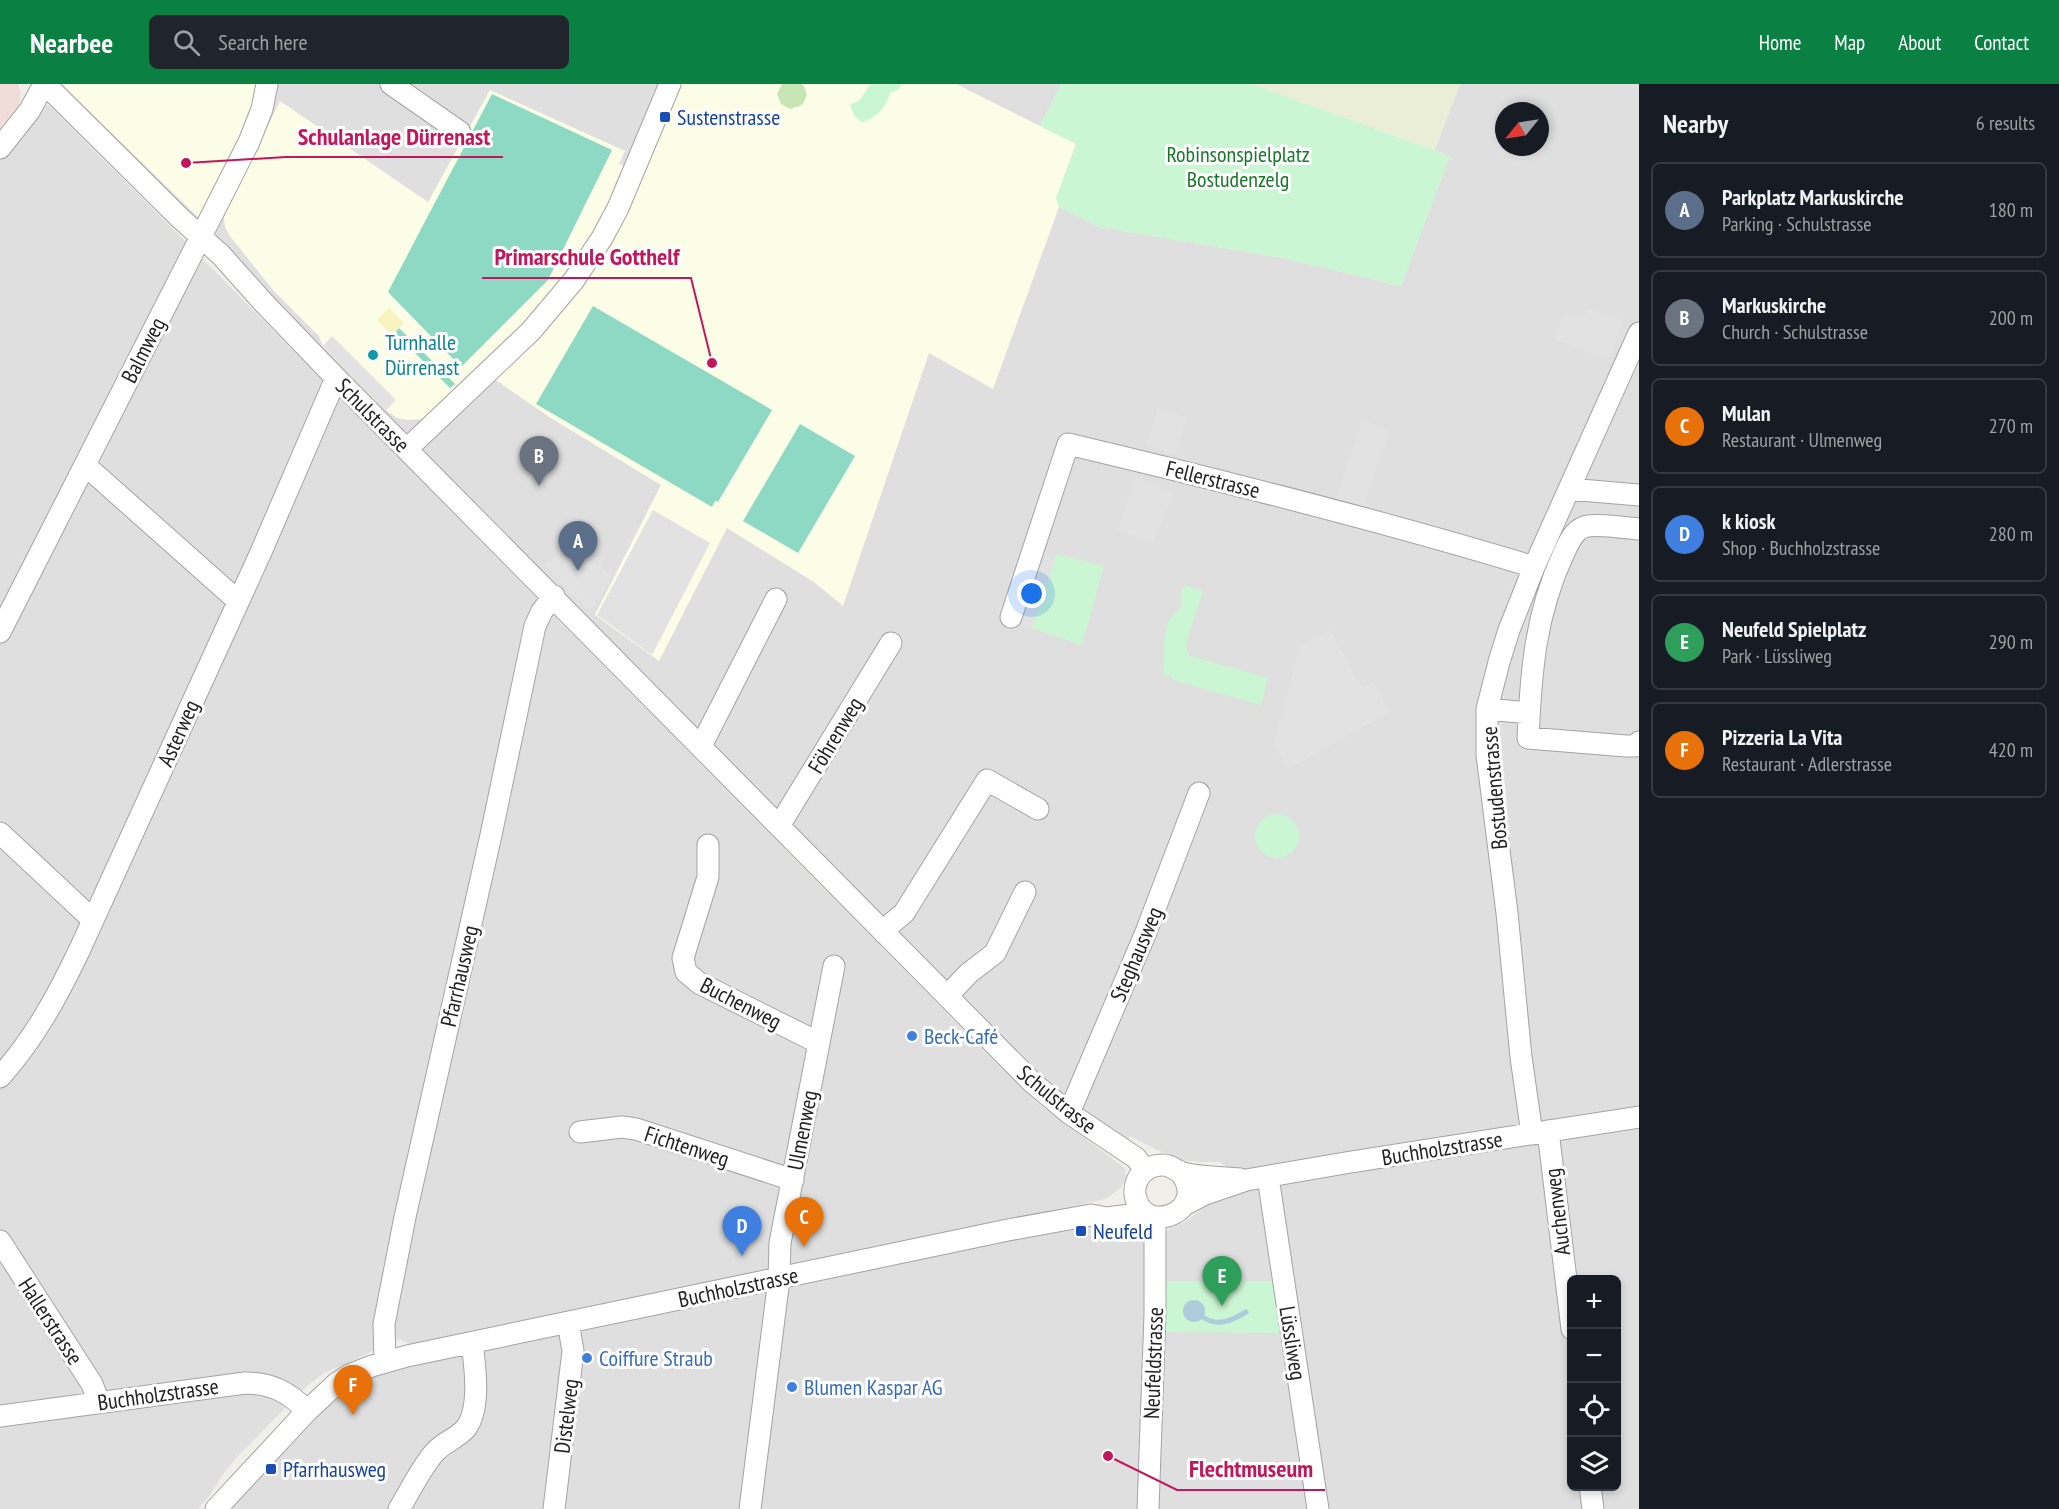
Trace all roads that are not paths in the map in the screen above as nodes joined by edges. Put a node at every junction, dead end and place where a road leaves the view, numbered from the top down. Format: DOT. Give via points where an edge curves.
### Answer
graph roads {
  1 [pos="44,84"];
  2 [pos="267,84"];
  3 [pos="391,84"];
  4 [pos="670,84"];
  5 [pos="460,132"];
  6 [pos="0,148"];
  7 [pos="200,236"];
  8 [pos="1639,333"];
  9 [pos="336,378"];
  10 [pos="407,449"];
  11 [pos="86,465"];
  12 [pos="1569,489"];
  13 [pos="1639,495"];
  14 [pos="1639,529"];
  15 [pos="1534,567"];
  16 [pos="554,596"];
  17 [pos="776,599"];
  18 [pos="238,600"];
  19 [pos="1011,616"];
  20 [pos="0,632"];
  21 [pos="891,643"];
  22 [pos="1487,709"];
  23 [pos="1529,713"];
  24 [pos="1639,742"];
  25 [pos="701,746"];
  26 [pos="983,767"];
  27 [pos="1199,793"];
  28 [pos="1038,808"];
  29 [pos="779,826"];
  30 [pos="0,833"];
  31 [pos="708,845"];
  32 [pos="1025,892"];
  33 [pos="93,920"];
  34 [pos="888,928"];
  35 [pos="834,966"];
  36 [pos="947,996"];
  37 [pos="819,1043"];
  38 [pos="0,1077"];
  39 [pos="1069,1113"];
  40 [pos="1639,1117"];
  41 [pos="580,1132"];
  42 [pos="1540,1132"];
  43 [pos="1179,1172"];
  44 [pos="1268,1177"];
  45 [pos="1140,1179"];
  46 [pos="793,1180"];
  47 [pos="1246,1180"];
  48 [pos="1184,1205"];
  49 [pos="1091,1215"];
  50 [pos="1151,1215"];
  51 [pos="0,1241"];
  52 [pos="778,1279"];
  53 [pos="1567,1298"];
  54 [pos="568,1322"];
  55 [pos="472,1342"];
  56 [pos="386,1361"];
  57 [pos="99,1402"];
  58 [pos="307,1411"];
  59 [pos="0,1416"];
  60 [pos="1591,1491"];
  61 [pos="216,1509"];
  62 [pos="399,1509"];
  63 [pos="554,1509"];
  64 [pos="750,1509"];
  65 [pos="1148,1509"];
  66 [pos="1318,1509"];
  67 [pos="1593,1509"];
  1 -- 6 [label="street" via="30,110"];
  1 -- 7 [label="street, Schulstrasse"];
  2 -- 7 [label="street, Balmweg" via="249,142"];
  3 -- 5 [label="street"];
  4 -- 10 [label="street" via="618,208 574,280 531,331"];
  7 -- 9 [label="street, Schulstrasse"];
  7 -- 11 [label="street, Balmweg"];
  8 -- 12 [label="street, Bostudenstrasse"];
  9 -- 10 [label="street, Schulstrasse"];
  9 -- 18 [label="street, Asterweg"];
  10 -- 16 [label="street, Schulstrasse"];
  11 -- 18 [label="street"];
  11 -- 20 [label="street, Balmweg"];
  12 -- 13 [label="street"];
  12 -- 15 [label="street, Bostudenstrasse"];
  14 -- 23 [label="street" via="1586,526 1569,542 1540,619"];
  15 -- 19 [label="street, Fellerstrasse" via="1328,508 1068,444"];
  15 -- 22 [label="street, Bostudenstrasse" via="1509,630"];
  16 -- 25 [label="street, Schulstrasse"];
  16 -- 56 [label="street, Pfarrhausweg" via="535,626 405,1217 384,1324"];
  17 -- 25 [label="street"];
  18 -- 33 [label="street, Asterweg"];
  21 -- 29 [label="street, Föhrenweg"];
  22 -- 23 [label="street"];
  22 -- 42 [label="street, Bostudenstrasse" via="1486,755 1521,1056"];
  23 -- 24 [label="street" via="1528,738 1626,746"];
  25 -- 29 [label="street, Schulstrasse"];
  26 -- 34 [label="street" via="900,899"];
  27 -- 39 [label="street, Steghausweg" via="1146,932"];
  28 -- 34 [label="street" via="987,780 904,913"];
  29 -- 34 [label="street, Schulstrasse"];
  30 -- 33 [label="street"];
  31 -- 37 [label="street, Buchenweg" via="708,877 683,958 686,972 699,983"];
  32 -- 36 [label="street" via="995,953"];
  33 -- 38 [label="street, Asterweg" via="54,1003"];
  34 -- 36 [label="street, Schulstrasse"];
  35 -- 37 [label="street, Ulmenweg"];
  36 -- 39 [label="street, Schulstrasse" via="1033,1083"];
  37 -- 46 [label="street, Ulmenweg"];
  39 -- 45 [label="street, Schulstrasse" via="1136,1158"];
  40 -- 42 [label="street, Buchholzstrasse"];
  41 -- 46 [label="street, Fichtenweg" via="622,1127 636,1130"];
  42 -- 44 [label="street, Buchholzstrasse"];
  42 -- 53 [label="street, Auchenweg"];
  43 -- 45 [label="street" via="1165,1165 1155,1166"];
  43 -- 47 [label="street, Buchholzstrasse"];
  43 -- 48 [label="street" via="1188,1187"];
  44 -- 47 [label="street, Buchholzstrasse"];
  44 -- 66 [label="street, Lüssliweg"];
  45 -- 49 [label="street, Buchholzstrasse" via="1126,1197"];
  45 -- 50 [label="street" via="1137,1202"];
  46 -- 52 [label="street, Ulmenweg" via="780,1243"];
  47 -- 48 [label="street, Buchholzstrasse"];
  48 -- 50 [label="street" via="1171,1216"];
  49 -- 50 [label="street, Buchholzstrasse"];
  49 -- 52 [label="street, Buchholzstrasse"];
  50 -- 65 [label="street, Neufeldstrasse" via="1155,1314"];
  51 -- 57 [label="street, Hallerstrasse" via="92,1384"];
  52 -- 54 [label="street, Buchholzstrasse"];
  52 -- 64 [label="street, Ulmenweg"];
  54 -- 55 [label="street, Buchholzstrasse"];
  54 -- 63 [label="street, Distelweg" via="573,1351"];
  55 -- 56 [label="street, Buchholzstrasse"];
  55 -- 62 [label="street" via="476,1380 470,1419 465,1429 435,1452"];
  56 -- 58 [label="street, Buchholzstrasse" via="349,1375"];
  57 -- 58 [label="street, Buchholzstrasse" via="255,1383 288,1393"];
  57 -- 59 [label="street, Buchholzstrasse"];
  58 -- 61 [label="street, Buchholzstrasse"];
  60 -- 67 [label="street"];
}
